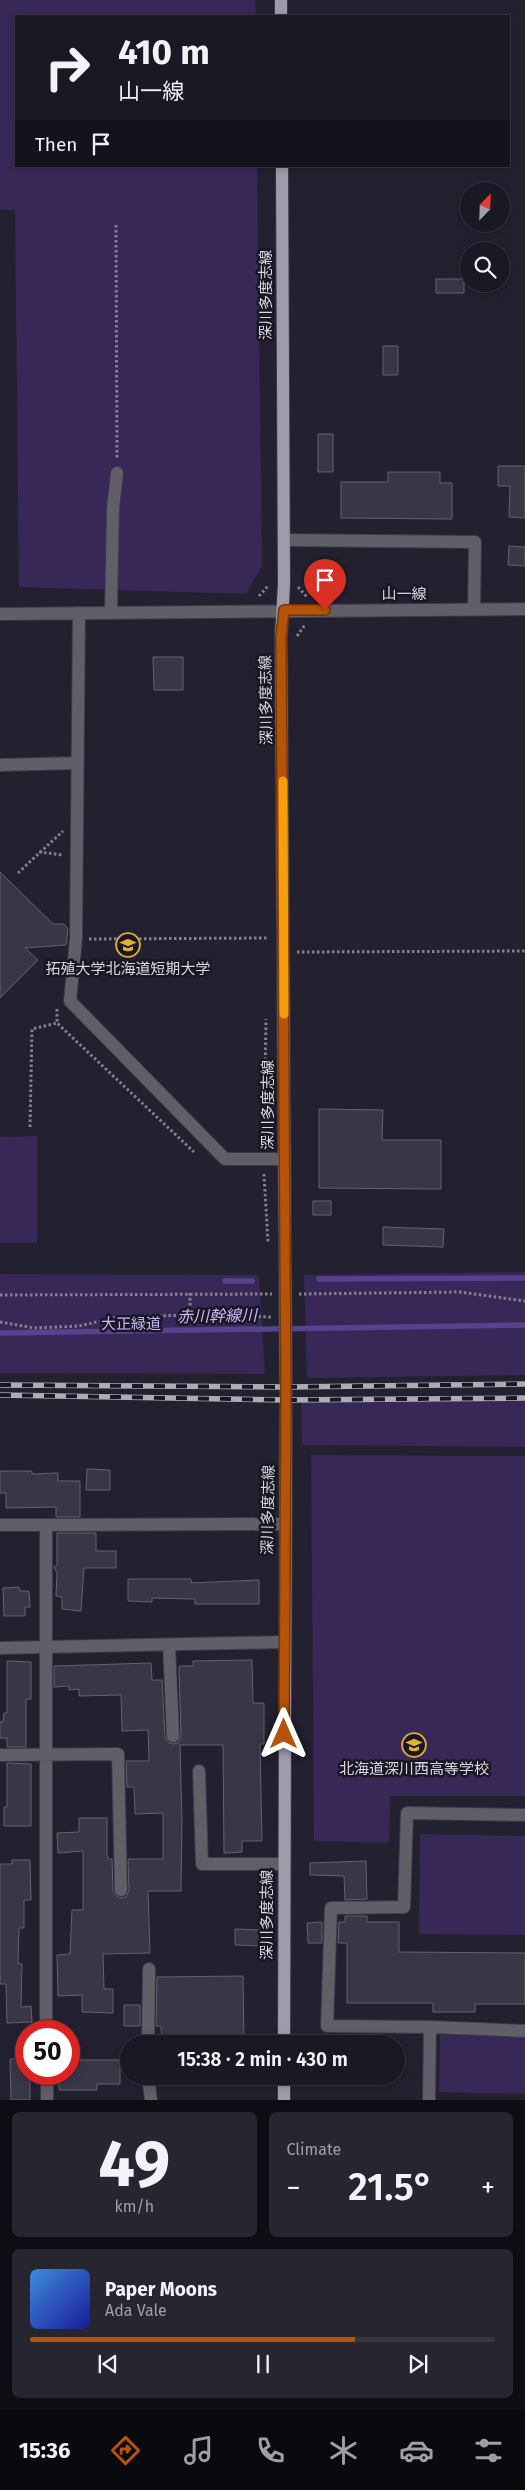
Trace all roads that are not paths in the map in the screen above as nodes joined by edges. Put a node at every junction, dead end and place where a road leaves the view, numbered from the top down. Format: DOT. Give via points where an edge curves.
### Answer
graph roads {
  1 [pos="281,0"];
  2 [pos="281,15"];
  3 [pos="282,167"];
  4 [pos="117,473"];
  5 [pos="284,540"];
  6 [pos="525,609"];
  7 [pos="284,610"];
  8 [pos="474,610"];
  9 [pos="112,611"];
  10 [pos="79,613"];
  11 [pos="0,614"];
  12 [pos="76,763"];
  13 [pos="0,765"];
  14 [pos="284,1159"];
  15 [pos="284,1524"];
  16 [pos="0,1525"];
  17 [pos="46,1526"];
  18 [pos="284,1642"];
  19 [pos="169,1645"];
  20 [pos="0,1648"];
  21 [pos="46,1648"];
  22 [pos="173,1736"];
  23 [pos="0,1755"];
  24 [pos="45,1755"];
  25 [pos="199,1772"];
  26 [pos="525,1815"];
  27 [pos="283,1864"];
  28 [pos="122,1890"];
  29 [pos="149,1969"];
  30 [pos="46,2020"];
  31 [pos="430,2027"];
  32 [pos="525,2031"];
  33 [pos="148,2035"];
  34 [pos="284,2035"];
  35 [pos="46,2085"];
  36 [pos="148,2085"];
  37 [pos="284,2085"];
  38 [pos="47,2100"];
  39 [pos="151,2100"];
  40 [pos="284,2100"];
  41 [pos="429,2100"];
  1 -- 2 [label="main road"];
  3 -- 5 [label="main road, 深川多度志線"];
  4 -- 9 [label="street" via="113,508"];
  5 -- 7 [label="main road, 深川多度志線"];
  5 -- 8 [label="street" via="475,542"];
  6 -- 8 [label="street, 山一線"];
  7 -- 8 [label="street, 山一線"];
  7 -- 9 [label="street, 山一線"];
  7 -- 14 [label="main road, 深川多度志線" via="281,637"];
  9 -- 10 [label="street, 山一線"];
  10 -- 11 [label="street, 山一線"];
  10 -- 12 [label="street"];
  12 -- 13 [label="street"];
  12 -- 14 [label="street" via="76,939 70,1001 225,1159"];
  14 -- 15 [label="main road, 深川多度志線"];
  15 -- 17 [label="street"];
  15 -- 18 [label="main road, 深川多度志線"];
  16 -- 17 [label="street"];
  17 -- 21 [label="street"];
  18 -- 19 [label="street"];
  18 -- 27 [label="main road, 深川多度志線"];
  19 -- 21 [label="street"];
  19 -- 22 [label="street"];
  20 -- 21 [label="street"];
  21 -- 24 [label="street"];
  23 -- 24 [label="street"];
  24 -- 28 [label="street" via="118,1754"];
  24 -- 30 [label="street"];
  25 -- 27 [label="street" via="202,1864"];
  26 -- 31 [label="street" via="407,1813 404,1907 331,1908 327,2026"];
  27 -- 34 [label="main road, 深川多度志線"];
  29 -- 33 [label="street"];
  31 -- 32 [label="street"];
  31 -- 41 [label="street"];
  35 -- 38 [label="street"];
  36 -- 39 [label="street"];
  37 -- 40 [label="main road"];
}
